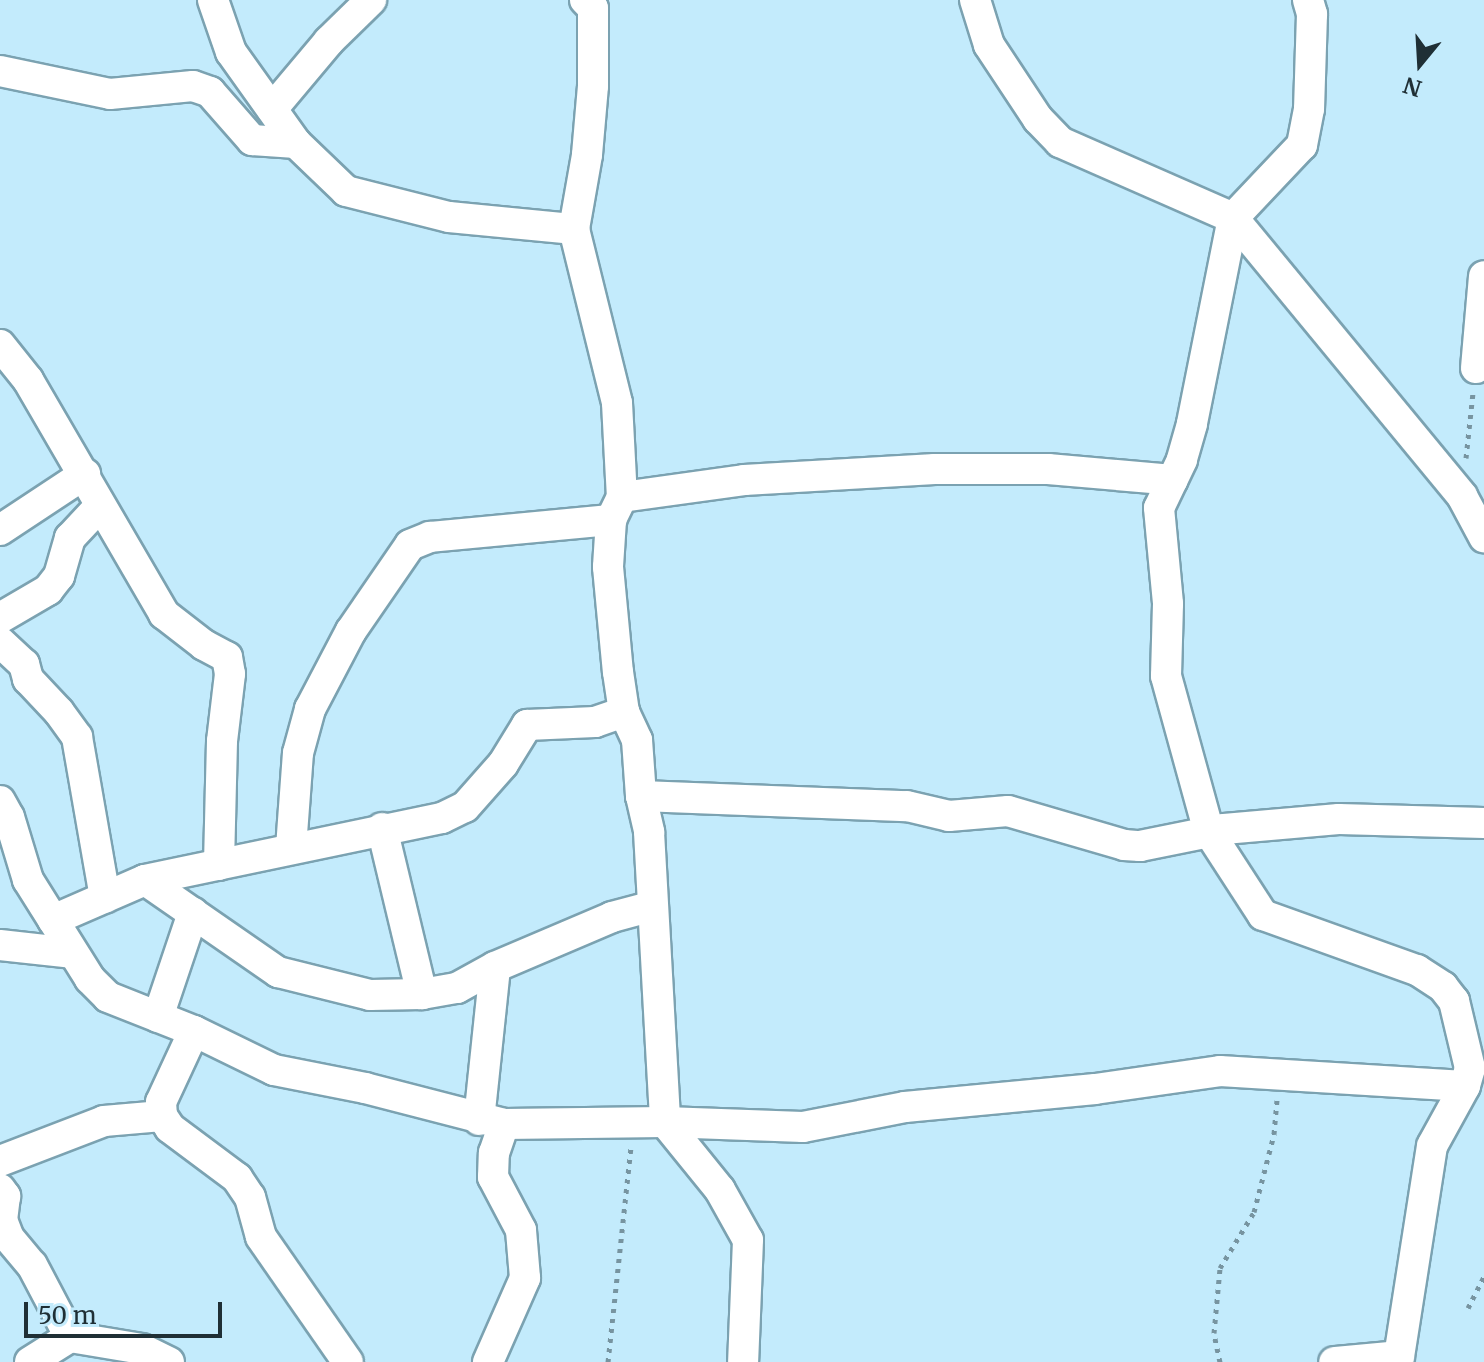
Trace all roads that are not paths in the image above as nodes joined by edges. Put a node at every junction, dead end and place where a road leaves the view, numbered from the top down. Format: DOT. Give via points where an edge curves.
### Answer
graph roads {
  1 [pos="213,0"];
  2 [pos="371,0"];
  3 [pos="585,0"];
  4 [pos="975,0"];
  5 [pos="1308,0"];
  6 [pos="0,71"];
  7 [pos="272,109"];
  8 [pos="296,143"];
  9 [pos="1233,218"];
  10 [pos="574,229"];
  11 [pos="1484,276"];
  12 [pos="0,345"];
  13 [pos="1476,368"];
  14 [pos="85,474"];
  15 [pos="1173,480"];
  16 [pos="99,507"];
  17 [pos="616,508"];
  18 [pos="0,530"];
  19 [pos="1484,537"];
  20 [pos="0,618"];
  21 [pos="0,642"];
  22 [pos="624,712"];
  23 [pos="641,796"];
  24 [pos="0,801"];
  25 [pos="1484,823"];
  26 [pos="382,828"];
  27 [pos="1209,832"];
  28 [pos="291,848"];
  29 [pos="219,865"];
  30 [pos="145,880"];
  31 [pos="105,898"];
  32 [pos="653,906"];
  33 [pos="193,913"];
  34 [pos="53,920"];
  35 [pos="0,945"];
  36 [pos="72,953"];
  37 [pos="495,967"];
  38 [pos="422,994"];
  39 [pos="158,1017"];
  40 [pos="194,1031"];
  41 [pos="1465,1086"];
  42 [pos="162,1116"];
  43 [pos="492,1122"];
  44 [pos="665,1122"];
  45 [pos="0,1161"];
  46 [pos="0,1189"];
  47 [pos="70,1337"];
  48 [pos="30,1362"];
  49 [pos="169,1362"];
  50 [pos="348,1362"];
  51 [pos="488,1362"];
  52 [pos="743,1362"];
  53 [pos="1334,1362"];
  1 -- 7 [label="street" via="231,52"];
  2 -- 7 [label="street"];
  3 -- 10 [label="street" via="593,8 593,86"];
  4 -- 9 [label="street" via="989,45 1038,119 1060,142"];
  5 -- 9 [label="street" via="1309,109 1302,145"];
  6 -- 8 [label="street" via="110,94 193,86 210,92 252,140"];
  7 -- 8 [label="street"];
  8 -- 10 [label="street" via="346,191 449,217"];
  9 -- 15 [label="street" via="1192,424"];
  9 -- 19 [label="street" via="1462,496"];
  10 -- 17 [label="street" via="617,403"];
  11 -- 13 [label="street"];
  12 -- 14 [label="street" via="28,380"];
  14 -- 16 [label="street"];
  14 -- 18 [label="street"];
  15 -- 17 [label="street" via="1048,469 935,469 744,480"];
  15 -- 27 [label="street" via="1159,508 1168,604 1166,676"];
  16 -- 20 [label="street" via="70,538 59,576 48,590"];
  16 -- 29 [label="street" via="164,614 227,657"];
  17 -- 22 [label="street" via="608,567"];
  17 -- 28 [label="street" via="430,537 410,545 351,631 310,709 298,753"];
  21 -- 31 [label="street" via="24,664 28,679 77,737"];
  22 -- 23 [label="street" via="637,740"];
  22 -- 26 [label="street" via="595,722 527,725 503,764 465,807 442,818"];
  23 -- 27 [label="street" via="907,806 949,816 1008,811 1124,845"];
  23 -- 32 [label="street" via="649,832"];
  24 -- 34 [label="street" via="28,880"];
  25 -- 27 [label="street" via="1339,819"];
  26 -- 28 [label="street"];
  26 -- 38 [label="street"];
  27 -- 41 [label="street" via="1263,915 1417,970 1443,987 1454,1001 1470,1068"];
  28 -- 29 [label="street"];
  29 -- 30 [label="street"];
  30 -- 31 [label="street"];
  30 -- 33 [label="street"];
  31 -- 34 [label="street"];
  32 -- 37 [label="street" via="612,917"];
  32 -- 44 [label="street"];
  33 -- 38 [label="street" via="278,972 370,995"];
  33 -- 39 [label="street"];
  34 -- 36 [label="street"];
  35 -- 36 [label="street"];
  36 -- 39 [label="street" via="108,997"];
  37 -- 38 [label="street" via="457,988"];
  37 -- 43 [label="street"];
  39 -- 40 [label="street"];
  40 -- 42 [label="street" via="161,1102"];
  40 -- 43 [label="street" via="274,1070"];
  41 -- 44 [label="street" via="1220,1071 905,1107 803,1127"];
  41 -- 53 [label="street" via="1432,1146 1399,1356"];
  42 -- 45 [label="street" via="104,1121"];
  42 -- 50 [label="street" via="170,1128 237,1178 250,1197 261,1237"];
  43 -- 44 [label="street"];
  43 -- 51 [label="street" via="493,1177 521,1230 525,1278"];
  44 -- 52 [label="street" via="720,1190 748,1240"];
  46 -- 47 [label="street" via="9,1238 32,1265"];
  47 -- 48 [label="street"];
  47 -- 49 [label="street" via="142,1349"];
}
